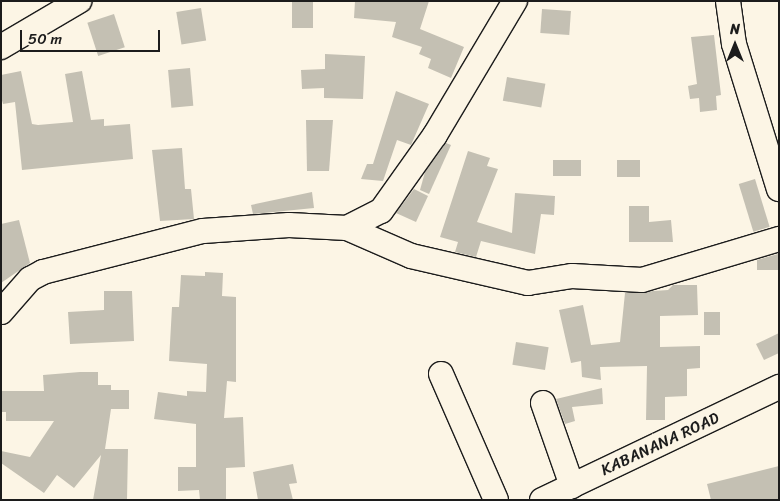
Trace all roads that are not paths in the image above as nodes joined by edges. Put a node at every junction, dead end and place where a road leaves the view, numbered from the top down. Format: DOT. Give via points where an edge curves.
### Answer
graph roads {
  1 [pos="78,1"];
  2 [pos="515,1"];
  3 [pos="728,1"];
  4 [pos="1,47"];
  5 [pos="779,189"];
  6 [pos="347,228"];
  7 [pos="779,239"];
  8 [pos="1,312"];
  9 [pos="441,374"];
  10 [pos="779,387"];
  11 [pos="543,403"];
  12 [pos="572,486"];
  13 [pos="496,500"];
  14 [pos="542,500"];
  1 -- 4 [label="street"];
  2 -- 6 [label="street" via="435,135 381,211"];
  3 -- 5 [label="street" via="734,44"];
  6 -- 7 [label="street" via="411,256 528,283 572,276 642,280"];
  6 -- 8 [label="street" via="289,225 203,231 43,272 30,279"];
  9 -- 13 [label="street"];
  10 -- 12 [label="street, KABANANA ROAD"];
  11 -- 12 [label="street"];
  12 -- 14 [label="street, KABANANA ROAD"];
}
